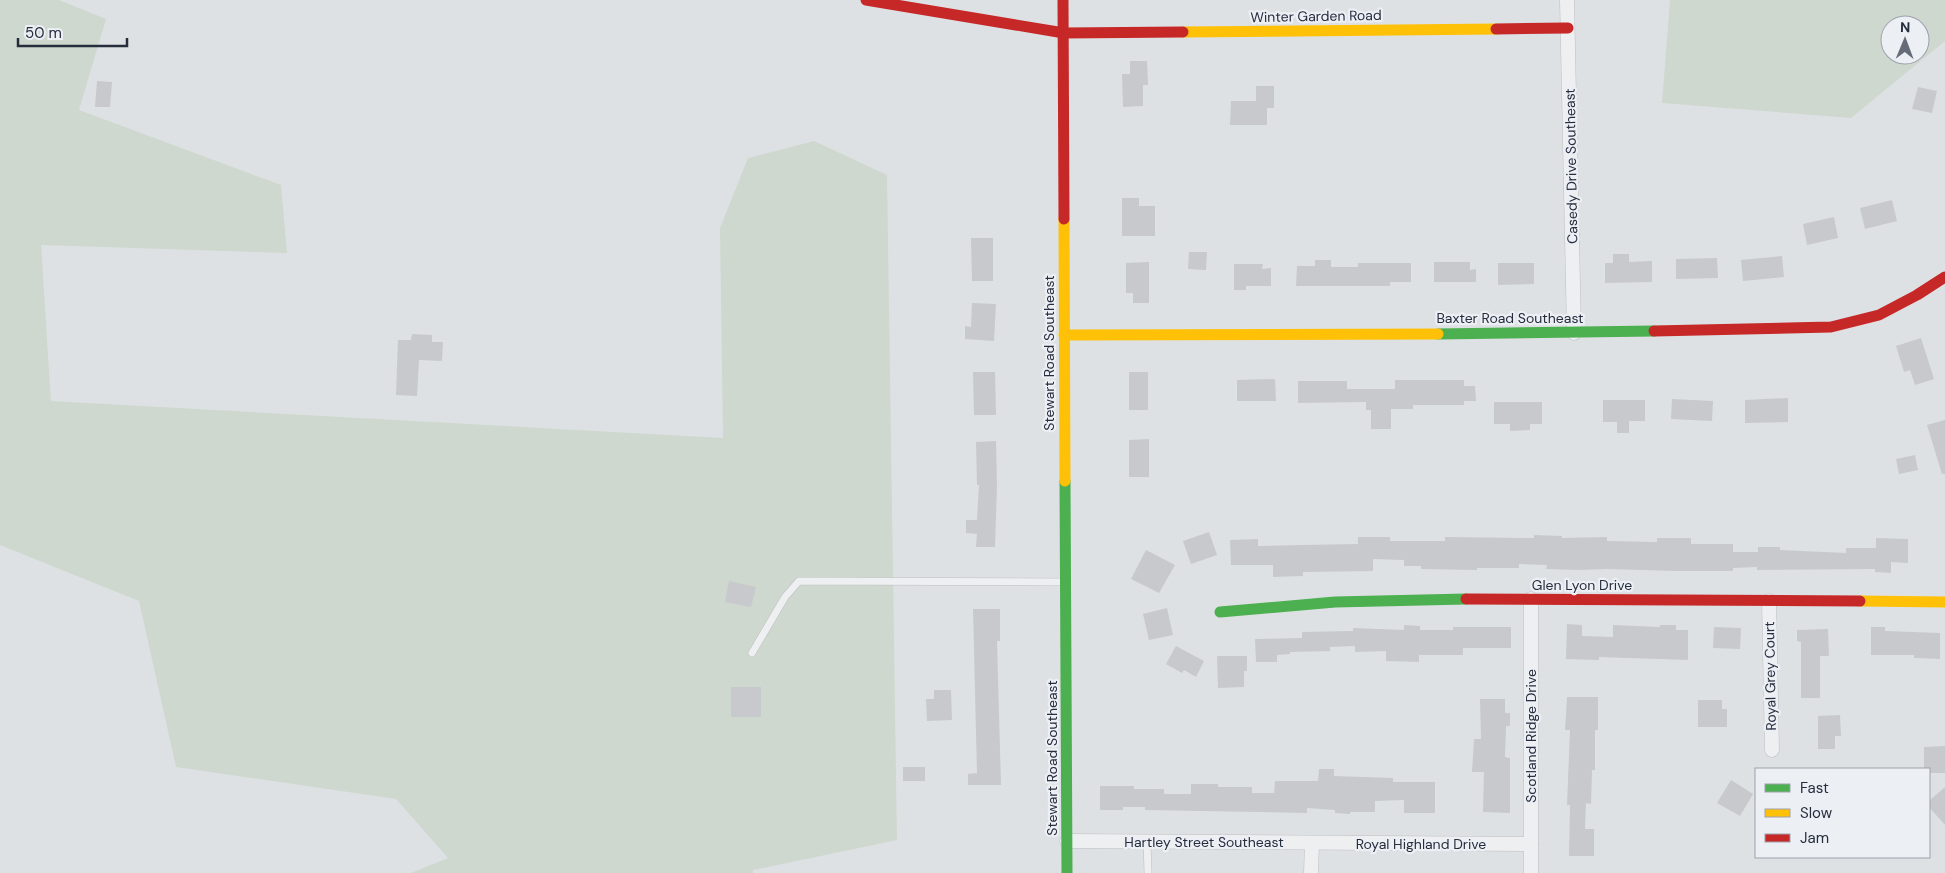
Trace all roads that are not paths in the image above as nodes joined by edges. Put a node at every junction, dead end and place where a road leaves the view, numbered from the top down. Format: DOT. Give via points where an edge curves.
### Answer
graph roads {
  1 [pos="866,0"];
  2 [pos="1063,0"];
  3 [pos="1567,0"];
  4 [pos="1568,28"];
  5 [pos="1064,33"];
  6 [pos="1945,277"];
  7 [pos="1574,333"];
  8 [pos="1064,335"];
  9 [pos="1066,582"];
  10 [pos="1531,599"];
  11 [pos="1769,601"];
  12 [pos="1945,602"];
  13 [pos="1220,612"];
  14 [pos="752,653"];
  15 [pos="1772,750"];
  16 [pos="1067,841"];
  17 [pos="1147,841"];
  18 [pos="1312,843"];
  19 [pos="1531,844"];
  20 [pos="1067,873"];
  21 [pos="1148,873"];
  22 [pos="1312,873"];
  23 [pos="1531,873"];
  1 -- 5 [label="street"];
  2 -- 5 [label="street, Stewart Road Southeast"];
  3 -- 4 [label="street, Casedy Drive Southeast"];
  4 -- 5 [label="street, Winter Garden Road"];
  4 -- 7 [label="street, Casedy Drive Southeast"];
  5 -- 8 [label="street, Stewart Road Southeast"];
  6 -- 7 [label="street, Baxter Road Southeast" via="1879,315 1831,327"];
  7 -- 8 [label="street, Baxter Road Southeast"];
  8 -- 9 [label="street, Stewart Road Southeast"];
  9 -- 14 [label="lane" via="798,581"];
  9 -- 16 [label="street, Stewart Road Southeast"];
  10 -- 11 [label="street, Glen Lyon Drive"];
  10 -- 13 [label="street, Glen Lyon Drive" via="1381,600"];
  10 -- 19 [label="street, Scotland Ridge Drive"];
  11 -- 12 [label="street, Glen Lyon Drive"];
  11 -- 15 [label="street, Royal Grey Court"];
  16 -- 17 [label="street, Hartley Street Southeast"];
  16 -- 20 [label="street, Stewart Road Southeast"];
  17 -- 18 [label="street, Hartley Street Southeast"];
  17 -- 21 [label="lane"];
  18 -- 19 [label="street, Royal Highland Drive"];
  18 -- 22 [label="street"];
  19 -- 23 [label="street, Scotland Ridge Drive"];
}
